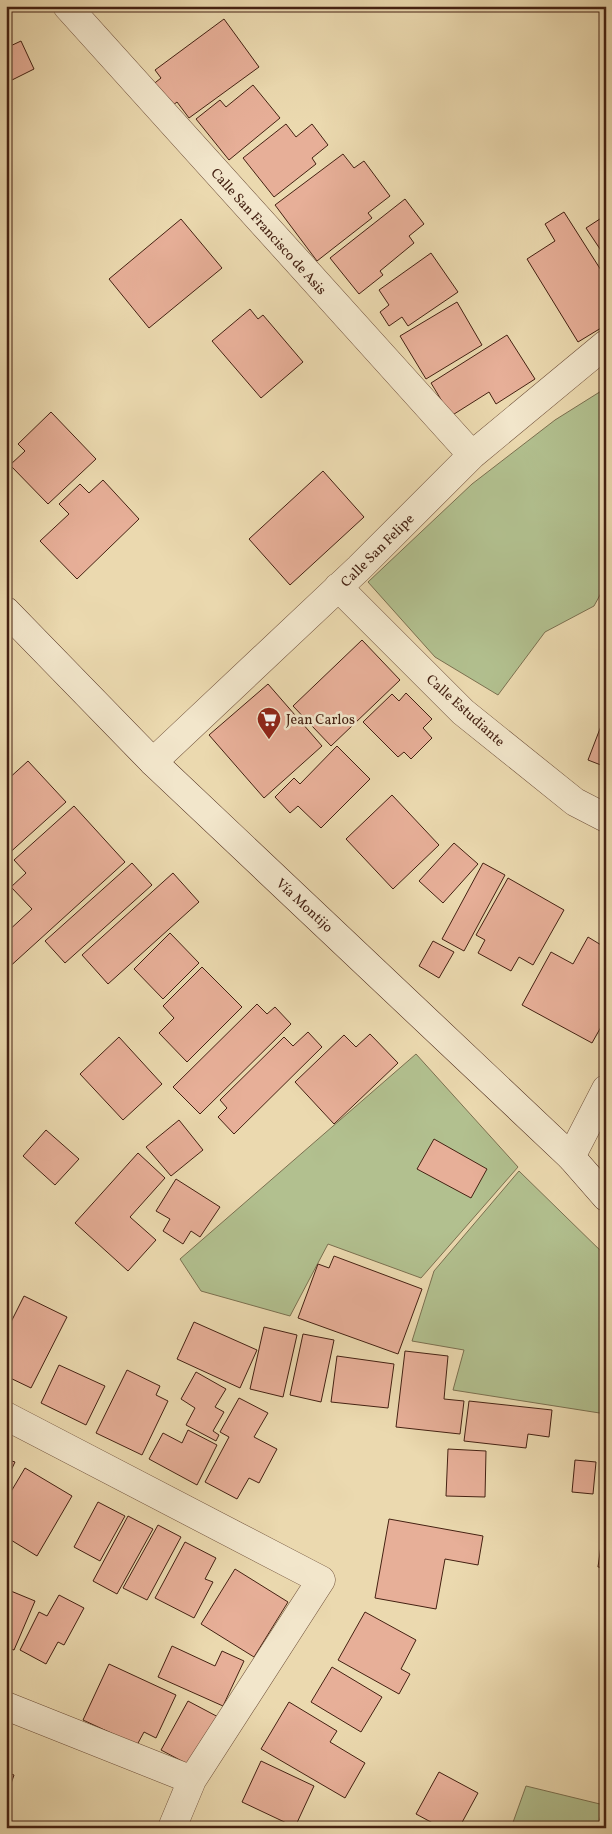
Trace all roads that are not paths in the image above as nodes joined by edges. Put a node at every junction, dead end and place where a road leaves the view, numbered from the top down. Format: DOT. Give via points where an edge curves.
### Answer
graph roads {
  1 [pos="67,6"];
  2 [pos="606,344"];
  3 [pos="472,455"];
  4 [pos="338,588"];
  5 [pos="6,611"];
  6 [pos="153,762"];
  7 [pos="606,818"];
  8 [pos="606,1089"];
  9 [pos="571,1157"];
  10 [pos="606,1197"];
  11 [pos="6,1416"];
  12 [pos="6,1706"];
  13 [pos="192,1780"];
  14 [pos="172,1828"];
  1 -- 3 [label="street, Calle San Francisco de Asis"];
  2 -- 3 [label="street, Calle San Felipe"];
  3 -- 4 [label="street, Calle San Felipe"];
  4 -- 6 [label="street, Calle San Felipe"];
  4 -- 7 [label="street, Calle Estudiante" via="463,712 575,802"];
  5 -- 6 [label="street, Vía Montijo"];
  6 -- 9 [label="street, Vía Montijo"];
  8 -- 9 [label="street"];
  9 -- 10 [label="street, Vía Montijo"];
  11 -- 13 [label="street" via="321,1580"];
  12 -- 13 [label="street"];
  13 -- 14 [label="street"];
}
